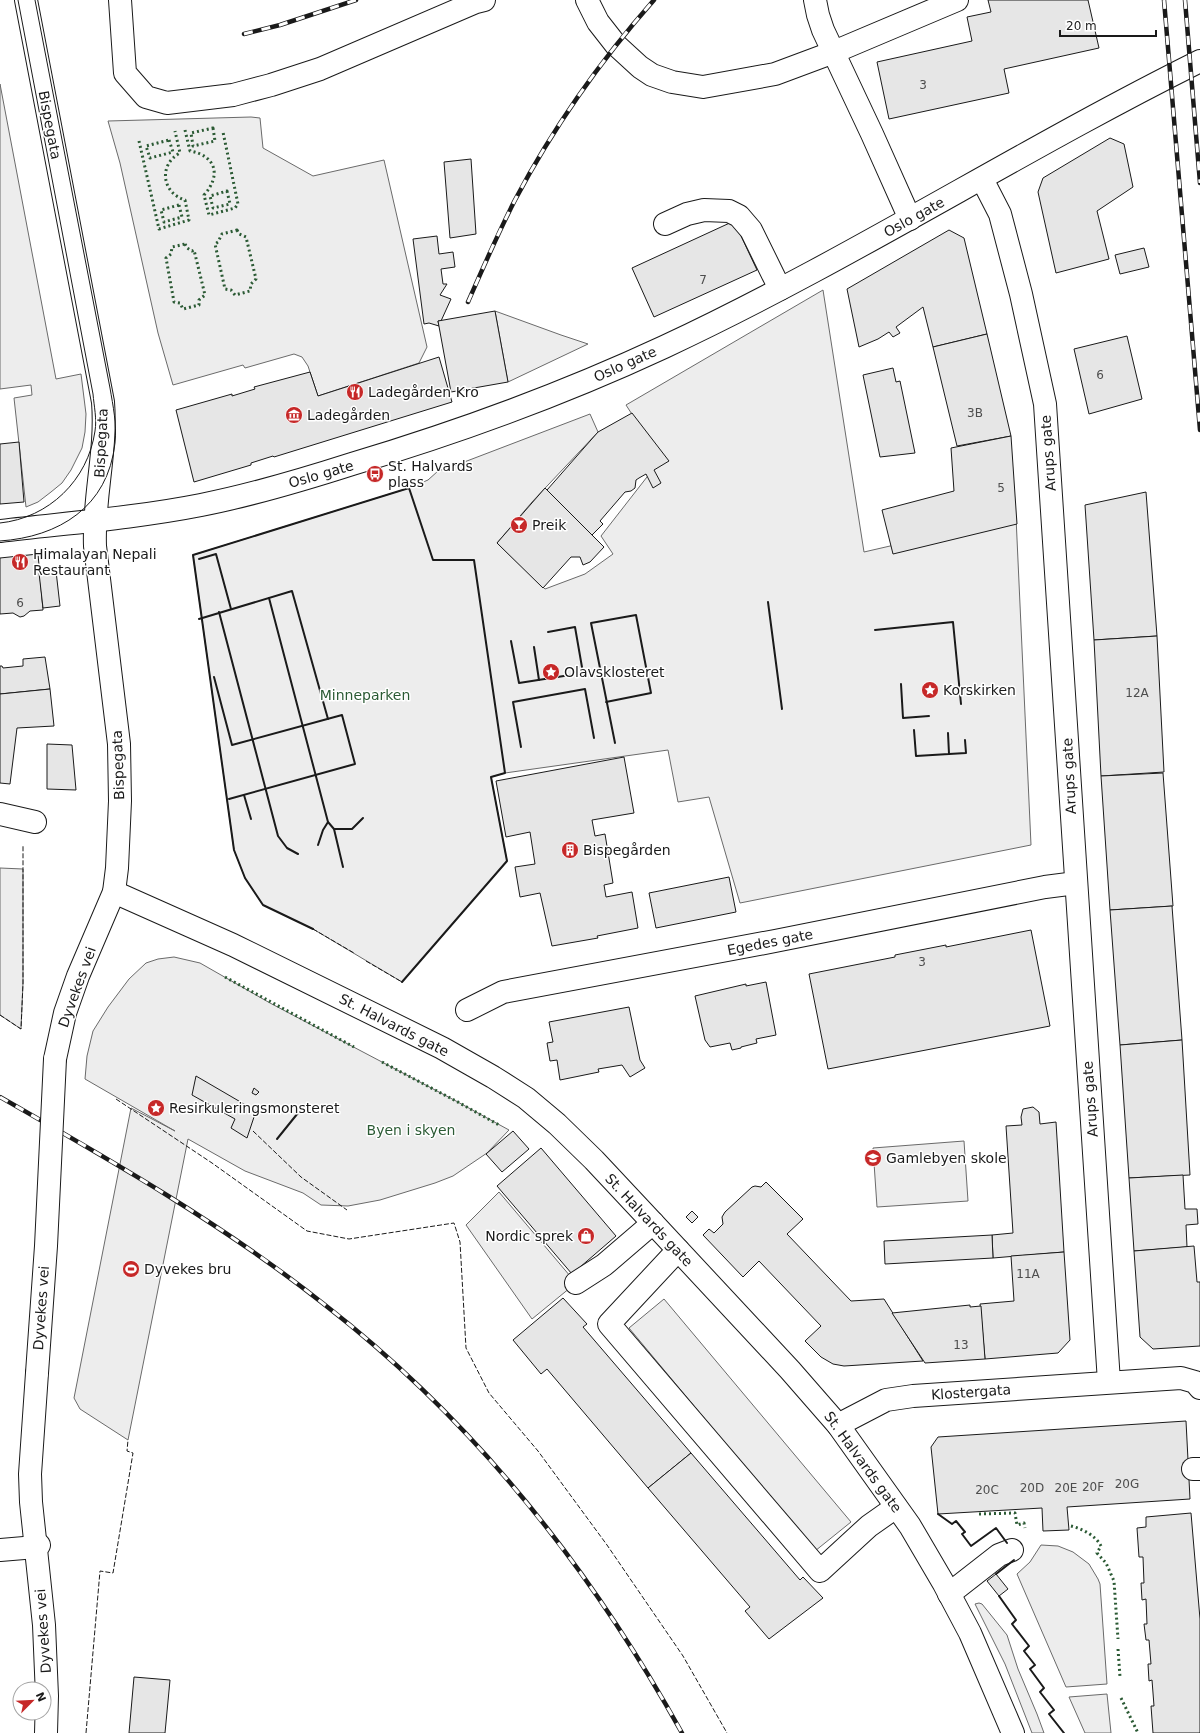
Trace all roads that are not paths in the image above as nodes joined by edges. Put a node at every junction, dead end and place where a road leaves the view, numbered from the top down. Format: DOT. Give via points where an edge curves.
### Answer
graph roads {
  1 [pos="26,0"];
  2 [pos="120,0"];
  3 [pos="484,0"];
  4 [pos="587,0"];
  5 [pos="815,0"];
  6 [pos="957,0"];
  7 [pos="834,52"];
  8 [pos="1200,60"];
  9 [pos="982,178"];
  10 [pos="910,219"];
  11 [pos="665,224"];
  12 [pos="780,289"];
  13 [pos="95,520"];
  14 [pos="0,531"];
  15 [pos="0,814"];
  16 [pos="35,822"];
  17 [pos="1076,883"];
  18 [pos="114,892"];
  19 [pos="467,1010"];
  20 [pos="653,1223"];
  21 [pos="678,1250"];
  22 [pos="576,1283"];
  23 [pos="1109,1382"];
  24 [pos="1200,1388"];
  25 [pos="838,1425"];
  26 [pos="896,1506"];
  27 [pos="38,1546"];
  28 [pos="0,1550"];
  29 [pos="1012,1550"];
  30 [pos="949,1594"];
  31 [pos="46,1733"];
  32 [pos="1013,1733"];
  1 -- 13 [label="street, Bispegata" via="103,402 104,437"];
  2 -- 3 [label="street" via="125,73 146,97 167,103 233,95 271,85 320,69"];
  4 -- 7 [label="street" via="598,22 616,45 652,75 672,82 703,87 775,74"];
  5 -- 7 [label="street" via="823,30"];
  6 -- 7 [label="street"];
  7 -- 10 [label="street"];
  8 -- 9 [label="street, Oslo gate" via="1120,101"];
  9 -- 10 [label="street, Oslo gate"];
  9 -- 17 [label="street, Arups gate" via="1000,214 1045,404"];
  10 -- 12 [label="street, Oslo gate"];
  11 -- 12 [label="street" via="704,210 729,211 739,216 751,230"];
  12 -- 13 [label="street, Oslo gate" via="666,346 574,387 442,436 243,496 178,509"];
  13 -- 14 [label="street, Oslo gate"];
  13 -- 18 [label="street, Bispegata" via="98,578 119,744 120,821"];
  15 -- 16 [label="street"];
  17 -- 19 [label="street, Egedes gate" via="503,992"];
  17 -- 23 [label="street, Arups gate"];
  18 -- 20 [label="street, St. Halvards gate" via="169,915 415,1034 493,1077 526,1098 557,1124"];
  18 -- 27 [label="street, Dyvekes vei, bridge" via="73,990 55,1059 46,1246 30,1474 31,1502"];
  20 -- 21 [label="street, St. Halvards gate"];
  20 -- 22 [label="street" via="604,1265"];
  21 -- 25 [label="street, St. Halvards gate"];
  21 -- 26 [label="street" via="609,1324 619,1336 820,1571"];
  23 -- 24 [label="street, Klostergata" via="1181,1378 1194,1382"];
  23 -- 25 [label="street, Klostergata" via="886,1400"];
  25 -- 26 [label="street, St. Halvards gate"];
  26 -- 30 [label="street, St. Halvards gate"];
  27 -- 28 [label="street"];
  27 -- 31 [label="street, Dyvekes vei" via="44,1625"];
  29 -- 30 [label="street" via="999,1555"];
  30 -- 32 [label="street, St. Halvards gate" via="973,1639"];
}
